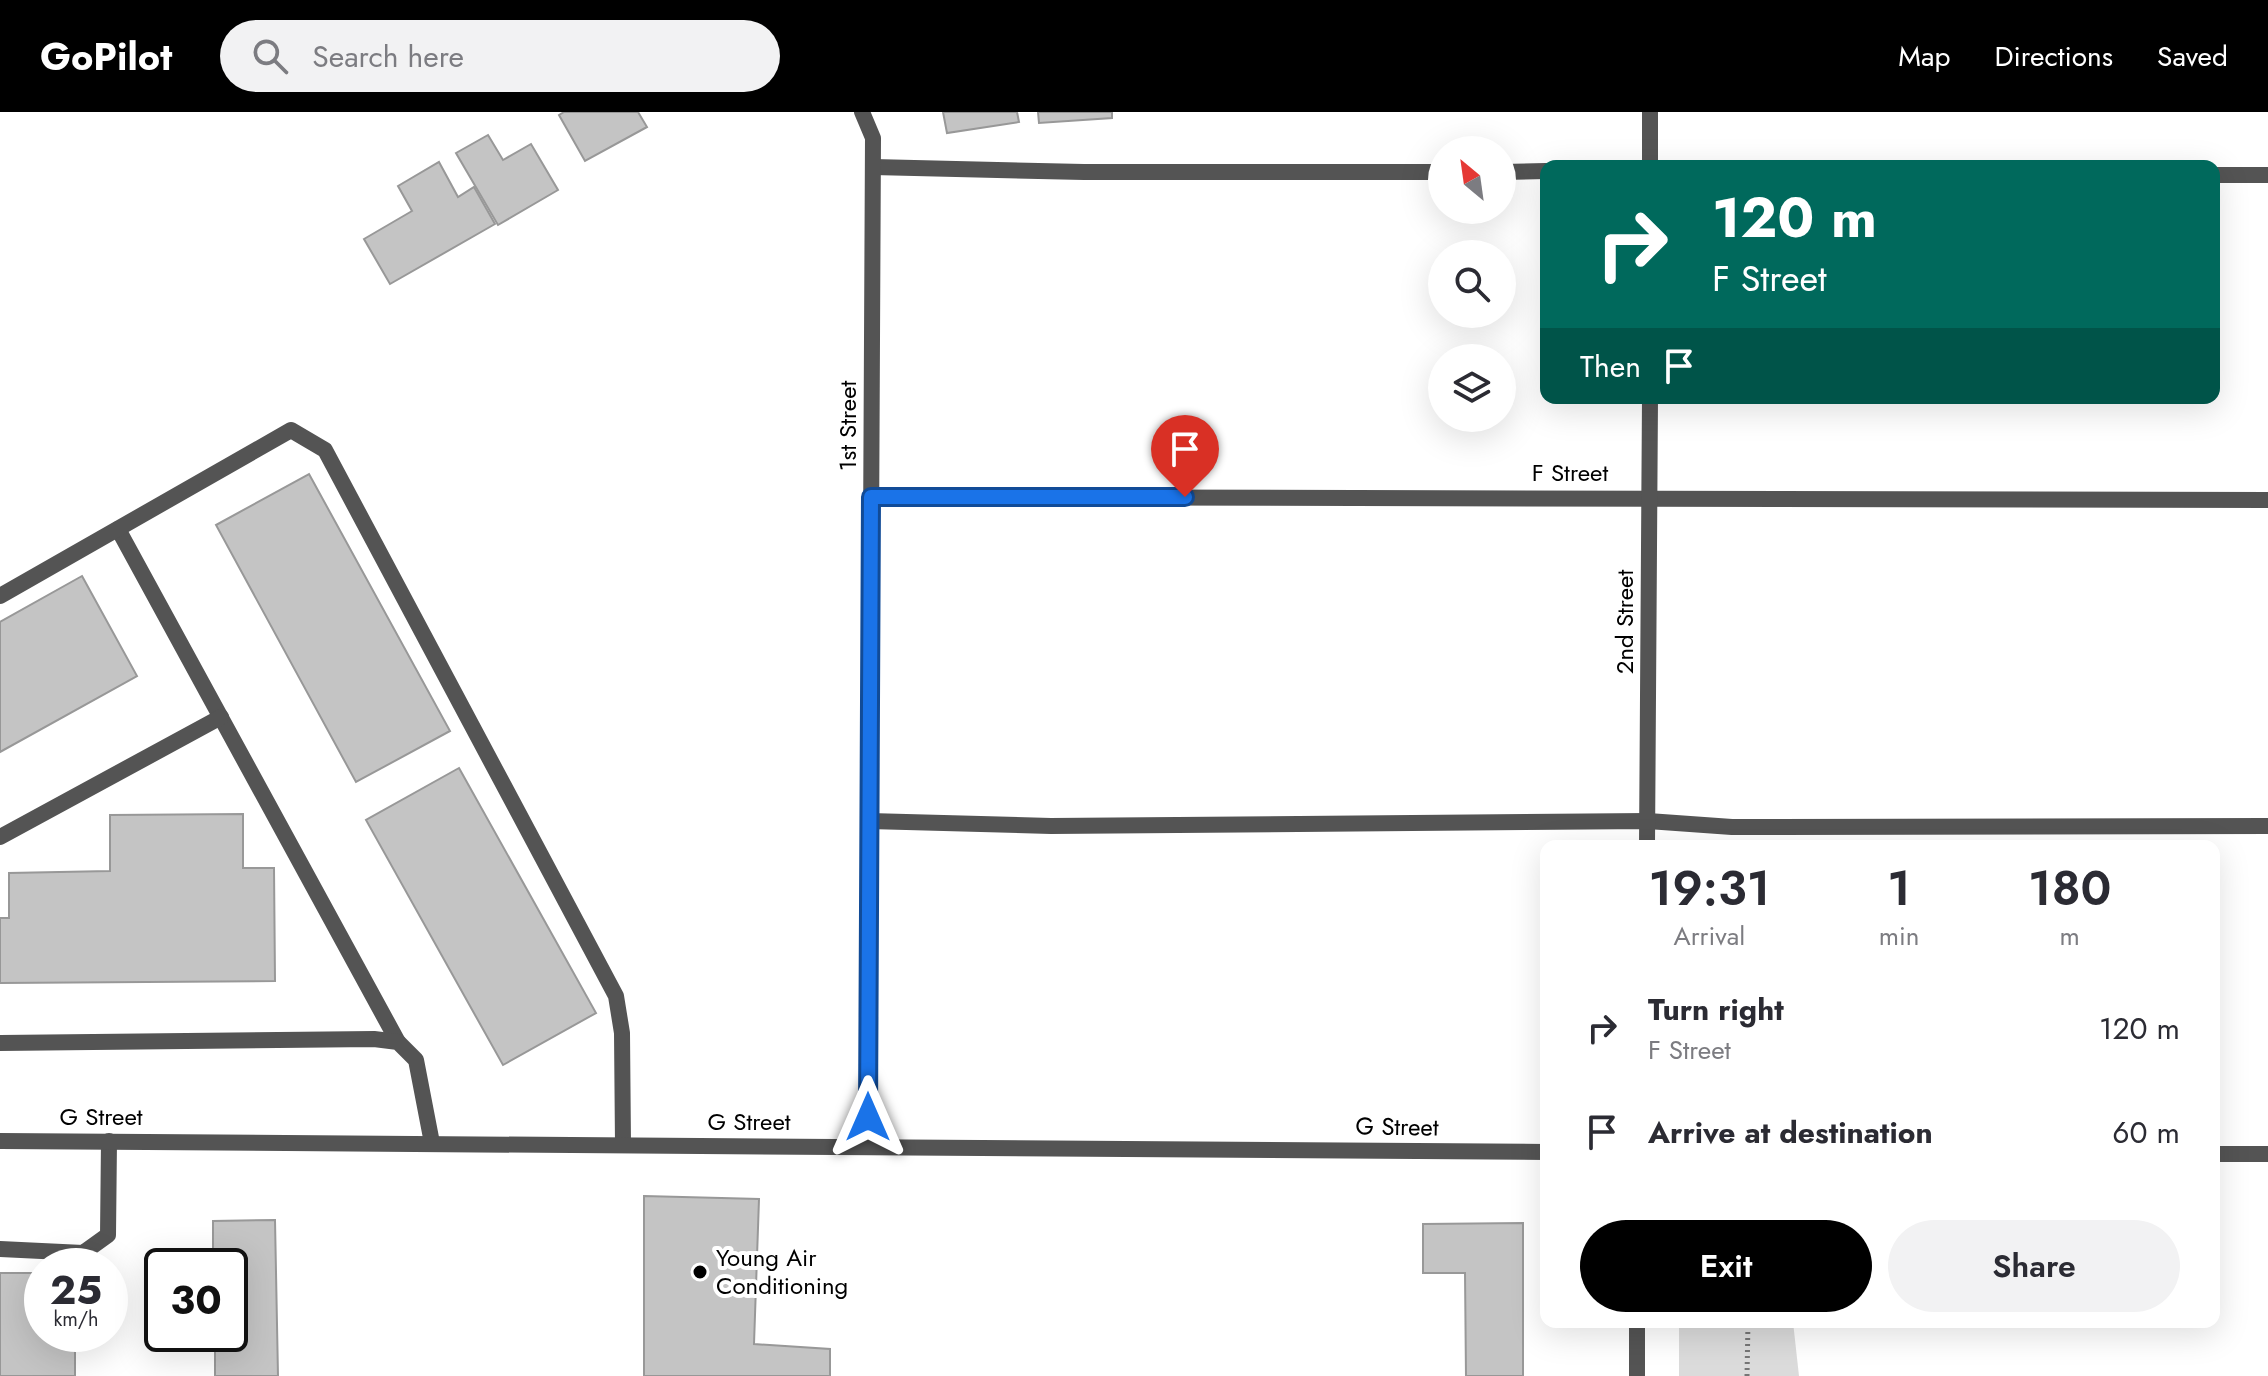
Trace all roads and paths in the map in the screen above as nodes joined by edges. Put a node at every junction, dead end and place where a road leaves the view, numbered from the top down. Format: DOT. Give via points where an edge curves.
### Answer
graph roads {
  1 [pos="862,112"];
  2 [pos="1650,112"];
  3 [pos="1650,160"];
  4 [pos="873,167"];
  5 [pos="1540,171"];
  6 [pos="1428,172"];
  7 [pos="1516,172"];
  8 [pos="2220,175"];
  9 [pos="2268,175"];
  10 [pos="1650,404"];
  11 [pos="871,497"];
  12 [pos="1650,497"];
  13 [pos="2268,500"];
  14 [pos="118,529"];
  15 [pos="0,596"];
  16 [pos="221,717"];
  17 [pos="869,821"];
  18 [pos="1648,821"];
  19 [pos="2268,826"];
  20 [pos="0,837"];
  21 [pos="1647,840"];
  22 [pos="398,1042"];
  23 [pos="0,1043"];
  24 [pos="0,1141"];
  25 [pos="109,1141"];
  26 [pos="432,1143"];
  27 [pos="623,1145"];
  28 [pos="868,1146"];
  29 [pos="1540,1152"];
  30 [pos="2220,1154"];
  31 [pos="2268,1154"];
  32 [pos="0,1249"];
  33 [pos="1637,1328"];
  34 [pos="1748,1328"];
  35 [pos="1637,1376"];
  36 [pos="1747,1376"];
  1 -- 4 [label="street, 1st Street" via="873,138"];
  2 -- 3 [label="street"];
  4 -- 6 [label="street"];
  4 -- 11 [label="street, 1st Street"];
  5 -- 7 [label="street"];
  8 -- 9 [label="street"];
  10 -- 12 [label="street, 2nd Street"];
  11 -- 12 [label="street, F Street"];
  11 -- 17 [label="street, 1st Street"];
  12 -- 13 [label="street, F Street"];
  12 -- 18 [label="street, 2nd Street"];
  14 -- 15 [label="street"];
  14 -- 16 [label="street"];
  14 -- 27 [label="street" via="291,430 325,450 616,996 622,1033"];
  16 -- 20 [label="street"];
  16 -- 22 [label="street"];
  17 -- 18 [label="street" via="1051,826"];
  17 -- 28 [label="street, 1st Street"];
  18 -- 19 [label="street" via="1732,827"];
  18 -- 21 [label="street, 2nd Street"];
  22 -- 23 [label="street"];
  22 -- 26 [label="street" via="416,1060"];
  24 -- 25 [label="street, G Street"];
  25 -- 26 [label="street, G Street"];
  25 -- 32 [label="street" via="108,1235 83,1253"];
  26 -- 27 [label="street, G Street"];
  27 -- 28 [label="street, G Street"];
  28 -- 29 [label="street, G Street"];
  30 -- 31 [label="street"];
  33 -- 35 [label="street"];
  34 -- 36 [label="path"];
}
